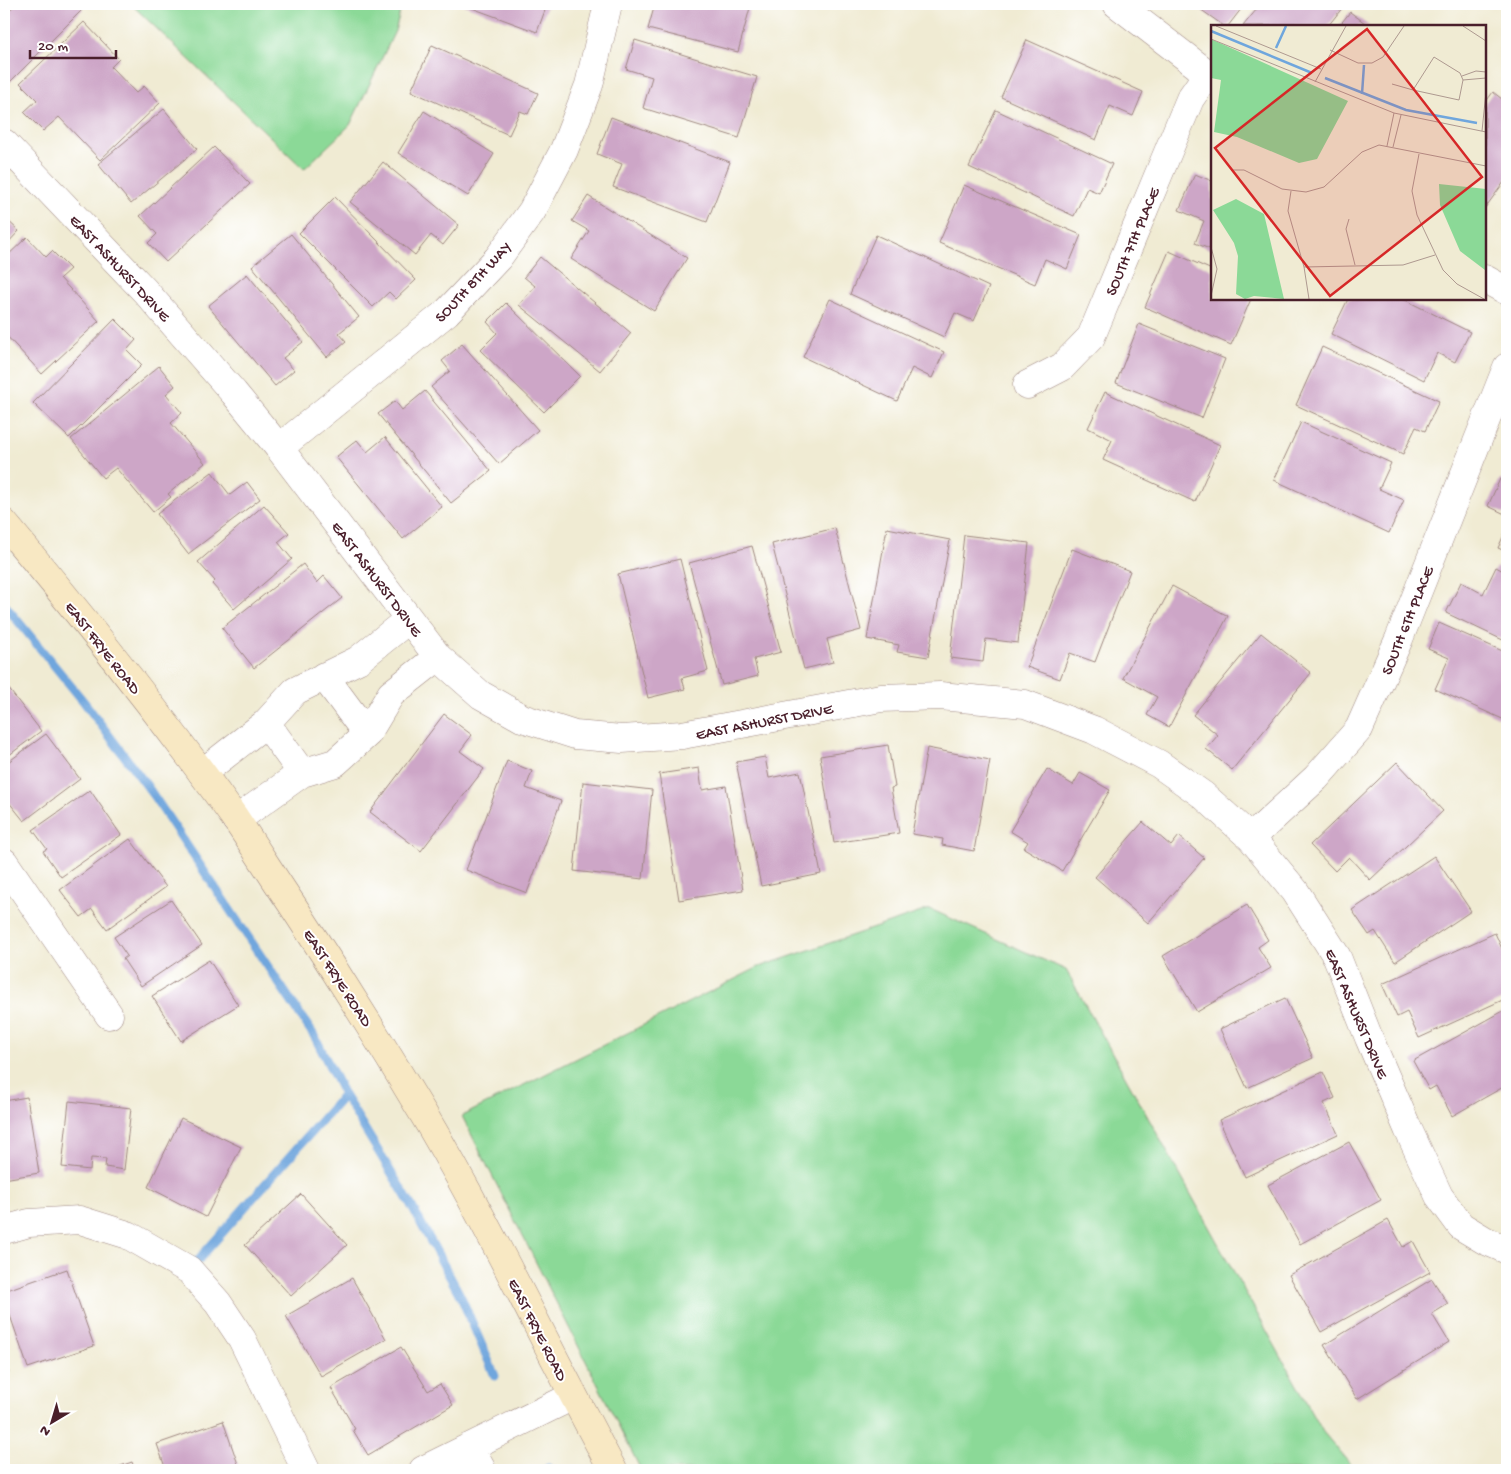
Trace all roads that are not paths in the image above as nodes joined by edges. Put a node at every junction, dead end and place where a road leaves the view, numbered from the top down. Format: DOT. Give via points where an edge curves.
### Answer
graph roads {
  1 [pos="608,4"];
  2 [pos="1117,4"];
  3 [pos="1210,75"];
  4 [pos="4,143"];
  5 [pos="1486,280"];
  6 [pos="1507,291"];
  7 [pos="1507,367"];
  8 [pos="1027,385"];
  9 [pos="279,448"];
  10 [pos="4,523"];
  11 [pos="409,619"];
  12 [pos="438,657"];
  13 [pos="324,676"];
  14 [pos="266,723"];
  15 [pos="367,734"];
  16 [pos="302,772"];
  17 [pos="202,773"];
  18 [pos="236,820"];
  19 [pos="1251,838"];
  20 [pos="6,871"];
  21 [pos="109,1015"];
  22 [pos="4,1230"];
  23 [pos="1507,1250"];
  24 [pos="573,1396"];
  25 [pos="476,1459"];
  26 [pos="306,1470"];
  27 [pos="423,1470"];
  28 [pos="613,1470"];
  1 -- 9 [label="street, SOUTH 8TH WAY" via="589,85 564,150 532,211 498,258 446,312"];
  2 -- 3 [label="street"];
  3 -- 8 [label="street, SOUTH 7TH PLACE" via="1190,99 1091,337 1062,367"];
  4 -- 9 [label="street, EAST ASHURST DRIVE" via="145,291"];
  5 -- 6 [label="street"];
  7 -- 19 [label="street, SOUTH 6TH PLACE" via="1399,639 1359,729 1316,778"];
  9 -- 11 [label="street, EAST ASHURST DRIVE"];
  10 -- 17 [label="street, EAST FRYE ROAD"];
  11 -- 12 [label="street, EAST ASHURST DRIVE"];
  11 -- 13 [label="street" via="358,660"];
  12 -- 15 [label="street" via="392,694"];
  12 -- 19 [label="street, EAST ASHURST DRIVE" via="481,695 522,718 575,736 622,740 682,735 881,698 940,696 1025,704 1094,730 1159,764 1203,795"];
  13 -- 14 [label="street" via="295,691"];
  13 -- 15 [label="street"];
  14 -- 16 [label="street"];
  14 -- 17 [label="street"];
  15 -- 16 [label="street" via="336,763"];
  16 -- 18 [label="street"];
  17 -- 18 [label="street, EAST FRYE ROAD"];
  18 -- 24 [label="street, EAST FRYE ROAD" via="379,1040 425,1117"];
  19 -- 23 [label="street, EAST ASHURST DRIVE" via="1295,891 1337,957 1380,1066 1439,1196 1460,1226"];
  20 -- 21 [label="street"];
  22 -- 26 [label="street" via="29,1223 80,1220 128,1235 189,1270 218,1303 242,1339"];
  24 -- 25 [label="street"];
  24 -- 28 [label="street, EAST FRYE ROAD"];
  25 -- 27 [label="street"];
}
